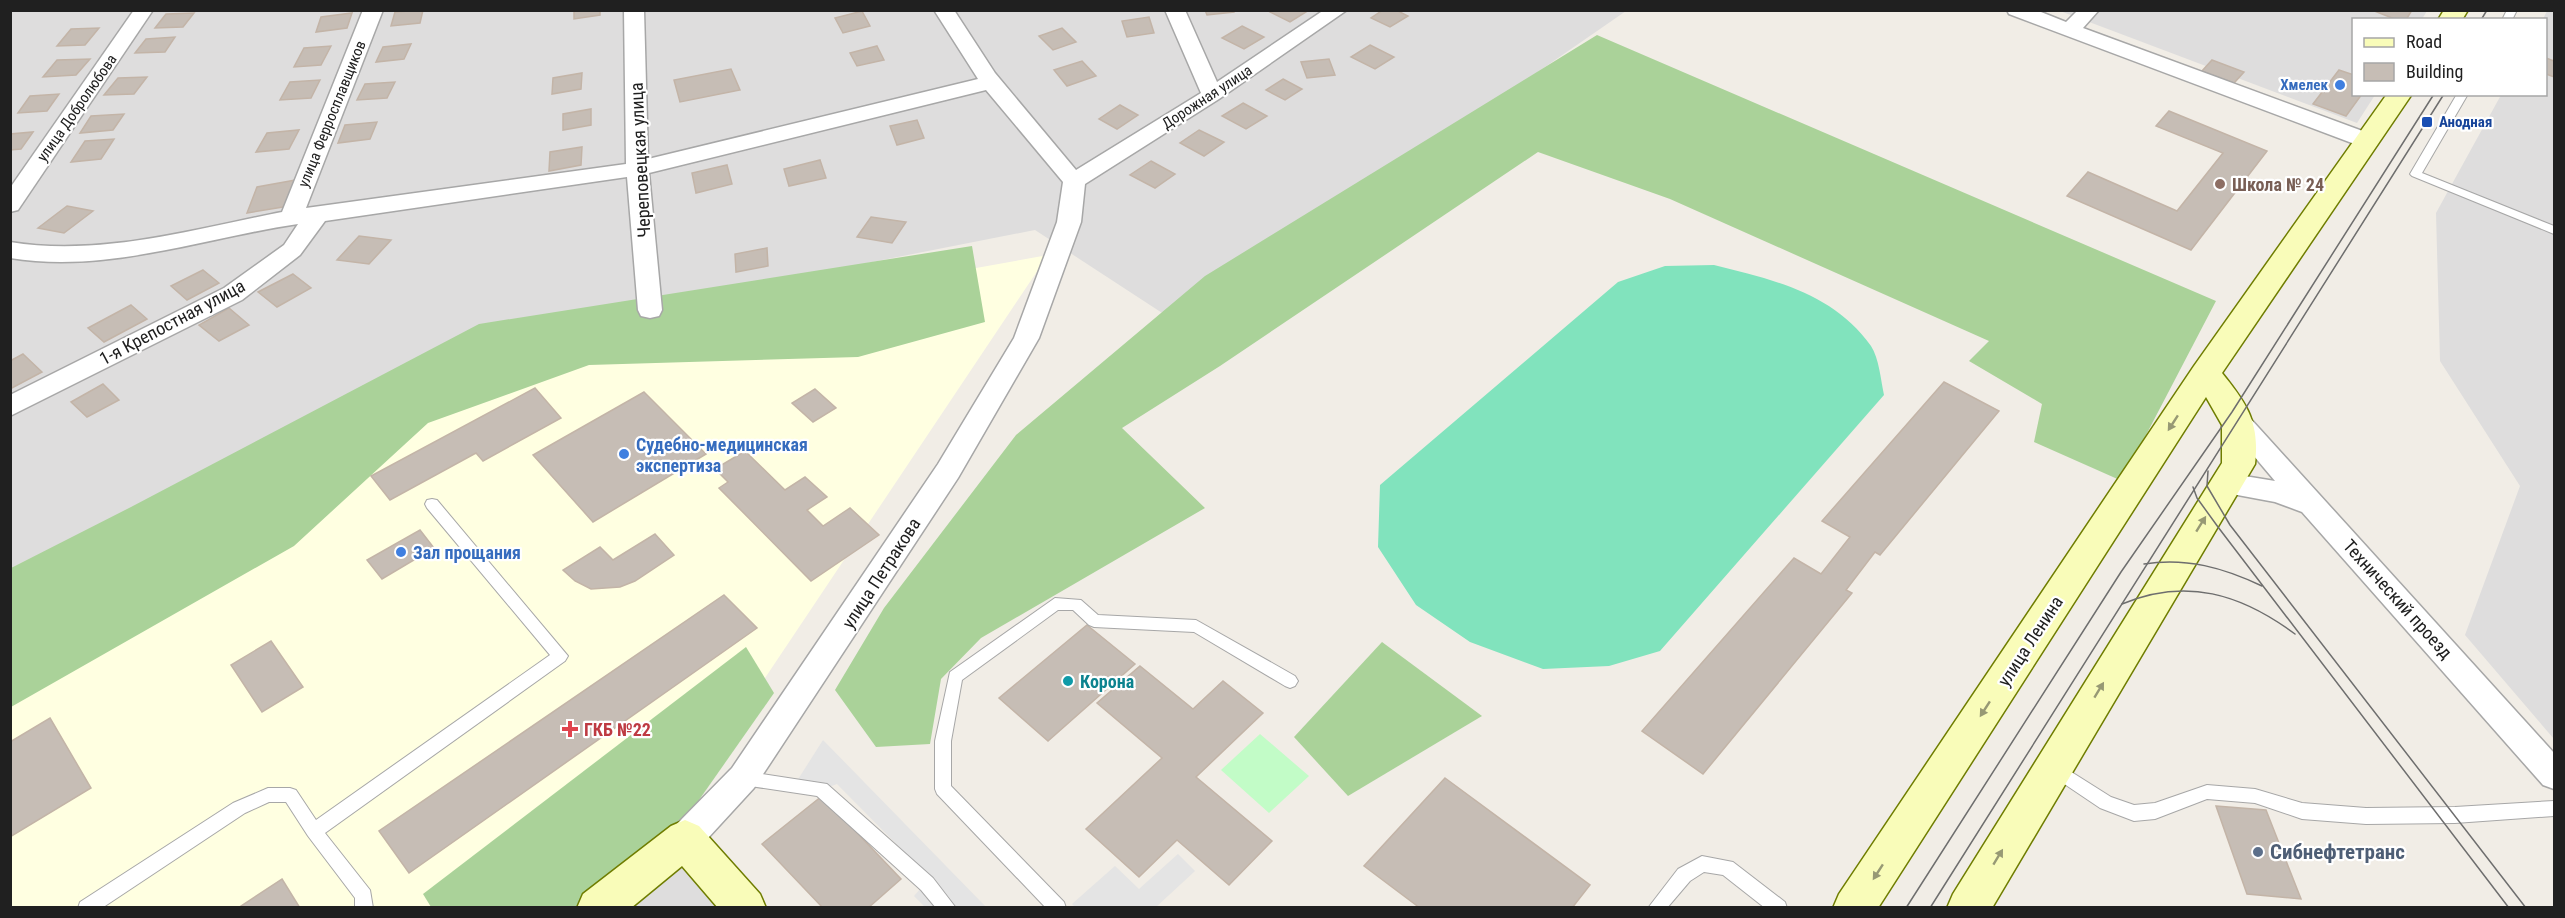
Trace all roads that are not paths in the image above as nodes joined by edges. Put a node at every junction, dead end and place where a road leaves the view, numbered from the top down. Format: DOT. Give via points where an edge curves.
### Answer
graph roads {
  1 [pos="144,10"];
  2 [pos="373,10"];
  3 [pos="634,10"];
  4 [pos="944,10"];
  5 [pos="1175,10"];
  6 [pos="1338,10"];
  7 [pos="2016,10"];
  8 [pos="2090,10"];
  9 [pos="2068,31"];
  10 [pos="989,83"];
  11 [pos="1212,94"];
  12 [pos="2399,96"];
  13 [pos="2462,96"];
  14 [pos="2368,141"];
  15 [pos="638,169"];
  16 [pos="1074,181"];
  17 [pos="10,205"];
  18 [pos="316,215"];
  19 [pos="291,218"];
  20 [pos="2554,230"];
  21 [pos="10,250"];
  22 [pos="651,310"];
  23 [pos="2205,374"];
  24 [pos="10,407"];
  25 [pos="2240,424"];
  26 [pos="2226,484"];
  27 [pos="432,504"];
  28 [pos="2316,506"];
  29 [pos="1290,681"];
  30 [pos="2052,767"];
  31 [pos="2554,775"];
  32 [pos="743,778"];
  33 [pos="2554,809"];
  34 [pos="314,831"];
  35 [pos="684,839"];
  36 [pos="86,908"];
  37 [pos="364,908"];
  38 [pos="598,908"];
  39 [pos="745,908"];
  40 [pos="948,908"];
  41 [pos="1058,908"];
  42 [pos="1656,908"];
  43 [pos="1779,908"];
  44 [pos="1854,908"];
  45 [pos="1968,908"];
  1 -- 17 [label="street, улица Добролюбова"];
  2 -- 19 [label="street, улица Ферросплавщиков"];
  3 -- 15 [label="street, Череповецкая улица"];
  4 -- 10 [label="street"];
  5 -- 11 [label="street"];
  6 -- 11 [label="street, Дорожная улица"];
  7 -- 9 [label="street"];
  8 -- 9 [label="street"];
  9 -- 14 [label="street"];
  10 -- 15 [label="street"];
  10 -- 16 [label="street"];
  11 -- 16 [label="street, Дорожная улица"];
  12 -- 14 [label="main road, улица Ленина"];
  13 -- 20 [label="lane" via="2416,174"];
  14 -- 23 [label="main road, улица Ленина"];
  15 -- 18 [label="street"];
  15 -- 22 [label="street, Череповецкая улица"];
  16 -- 32 [label="street, улица Петракова" via="1069,222 1026,338 948,471"];
  18 -- 19 [label="street"];
  18 -- 24 [label="street, 1-я Крепостная улица" via="292,250 233,294"];
  19 -- 21 [label="street" via="117,251 41,255"];
  23 -- 25 [label="main road"];
  23 -- 44 [label="main road, улица Ленина, one-way"];
  25 -- 26 [label="main road" via="2238,464"];
  25 -- 28 [label="street, Технический проезд"];
  26 -- 28 [label="street" via="2276,492"];
  30 -- 26 [label="main road, one-way"];
  27 -- 34 [label="lane" via="560,656"];
  28 -- 31 [label="street, Технический проезд"];
  29 -- 41 [label="lane" via="1196,626 1094,621 1076,604 1055,604 955,677 943,741 943,789"];
  30 -- 33 [label="lane" via="2106,803 2134,813 2155,811 2207,792 2255,796 2302,811 2366,816"];
  45 -- 30 [label="main road, one-way"];
  32 -- 35 [label="street, улица Петракова"];
  32 -- 40 [label="lane" via="821,789 927,884"];
  34 -- 36 [label="lane" via="290,795 268,795 239,808"];
  34 -- 37 [label="lane" via="364,896"];
  35 -- 38 [label="main road, улица Петракова"];
  35 -- 39 [label="main road"];
  42 -- 43 [label="lane" via="1684,875 1702,864 1727,868"];
}
